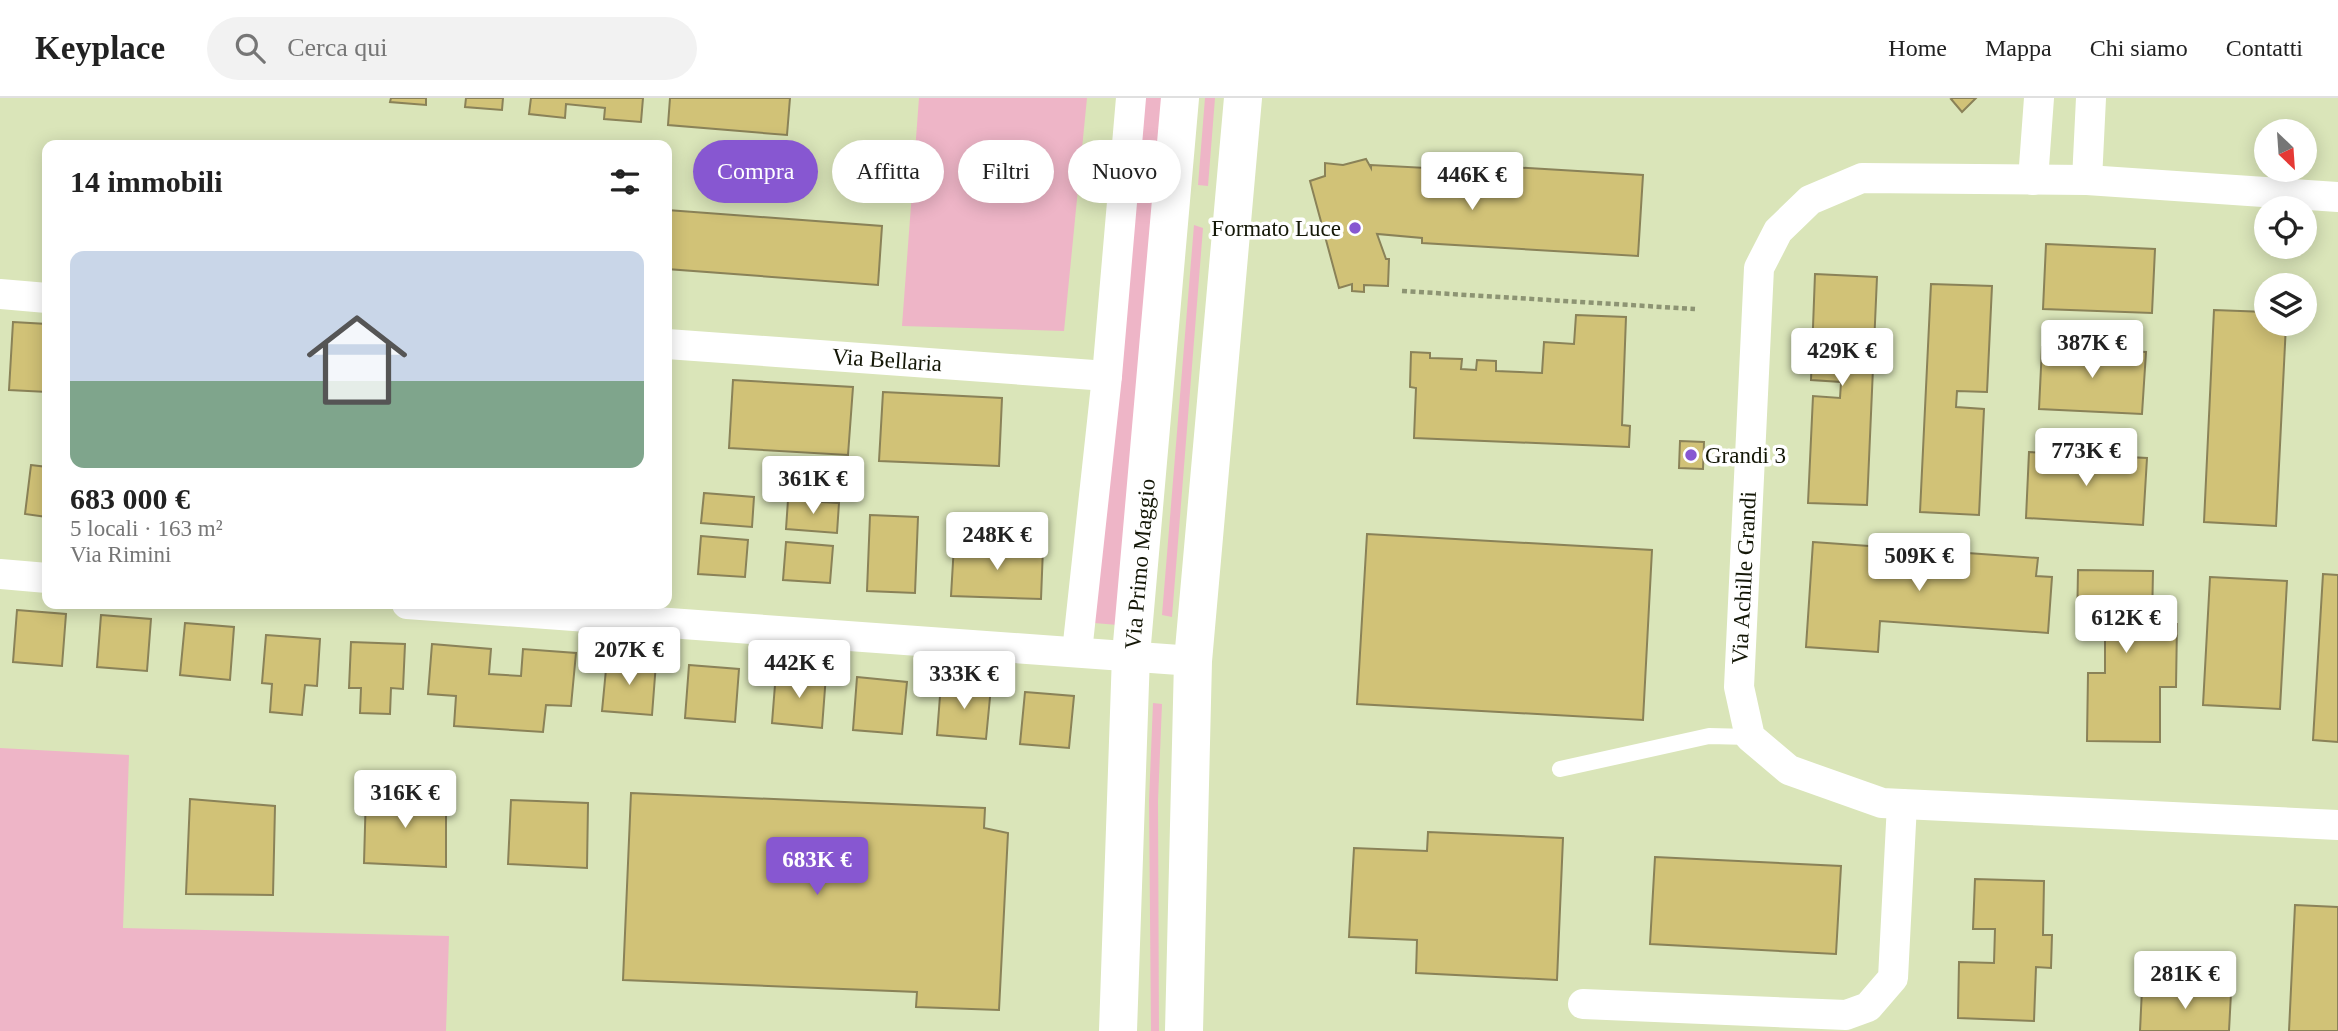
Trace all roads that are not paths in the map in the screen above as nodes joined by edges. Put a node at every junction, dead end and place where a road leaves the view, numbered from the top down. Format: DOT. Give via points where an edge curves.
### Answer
graph roads {
  1 [pos="1131,98"];
  2 [pos="1180,98"];
  3 [pos="1243,98"];
  4 [pos="2039,98"];
  5 [pos="2091,98"];
  6 [pos="2034,180"];
  7 [pos="2087,180"];
  8 [pos="2338,197"];
  9 [pos="0,294"];
  10 [pos="42,298"];
  11 [pos="672,344"];
  12 [pos="1107,376"];
  13 [pos="0,575"];
  14 [pos="42,578"];
  15 [pos="477,609"];
  16 [pos="1077,652"];
  17 [pos="1131,655"];
  18 [pos="1193,661"];
  19 [pos="1750,737"];
  20 [pos="1560,769"];
  21 [pos="1902,804"];
  22 [pos="2338,825"];
  23 [pos="1583,1004"];
  24 [pos="1118,1031"];
  25 [pos="1184,1031"];
  1 -- 12 [label="street"];
  2 -- 17 [label="street, Via Primo Maggio"];
  3 -- 18 [label="street"];
  4 -- 6 [label="street"];
  5 -- 7 [label="street"];
  6 -- 7 [label="street, Via Achille Grandi"];
  6 -- 19 [label="street, Via Achille Grandi" via="1861,178 1810,200 1778,231 1759,268 1739,687"];
  7 -- 8 [label="street, Via Achille Grandi"];
  9 -- 10 [label="street"];
  11 -- 12 [label="street, Via Bellaria"];
  12 -- 16 [label="street"];
  13 -- 14 [label="street"];
  15 -- 16 [label="street"];
  16 -- 17 [label="street"];
  17 -- 18 [label="street"];
  17 -- 24 [label="street, Via Primo Maggio"];
  18 -- 25 [label="street"];
  19 -- 20 [label="lane" via="1709,736"];
  19 -- 21 [label="street" via="1789,770 1882,803"];
  21 -- 22 [label="street"];
  21 -- 23 [label="street" via="1892,978 1868,1007 1846,1015"];
}
